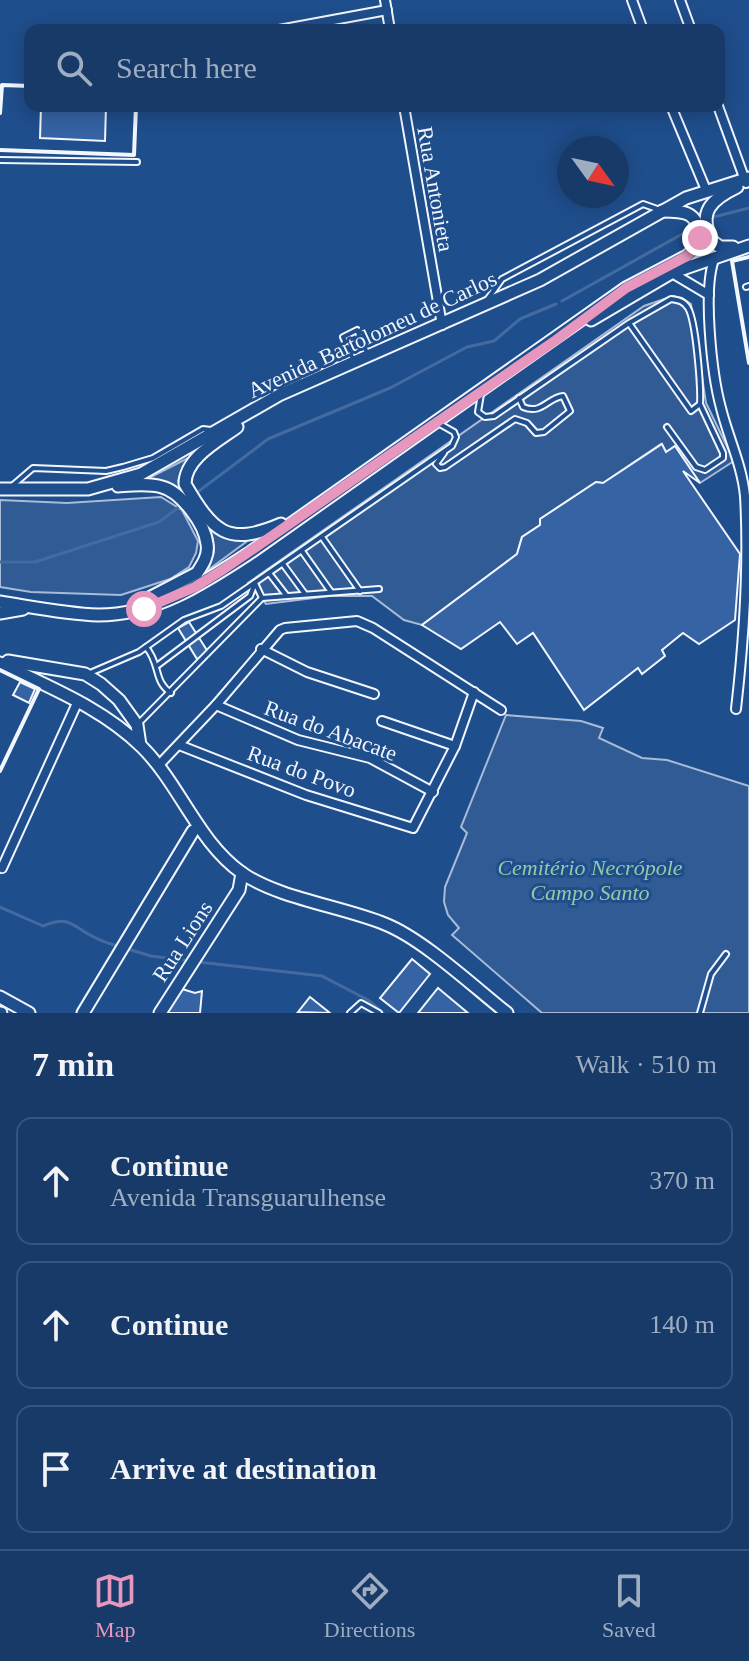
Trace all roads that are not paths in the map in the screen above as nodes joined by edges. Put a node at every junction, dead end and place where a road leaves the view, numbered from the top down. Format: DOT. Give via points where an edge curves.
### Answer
graph roads {
  1 [pos="632,0"];
  2 [pos="680,0"];
  3 [pos="386,5"];
  4 [pos="305,24"];
  5 [pos="641,24"];
  6 [pos="689,24"];
  7 [pos="405,112"];
  8 [pos="674,112"];
  9 [pos="720,112"];
  10 [pos="0,160"];
  11 [pos="137,162"];
  12 [pos="747,180"];
  13 [pos="706,190"];
  14 [pos="662,211"];
  15 [pos="749,246"];
  16 [pos="715,256"];
  17 [pos="671,273"];
  18 [pos="709,295"];
  19 [pos="484,305"];
  20 [pos="629,323"];
  21 [pos="442,325"];
  22 [pos="556,340"];
  23 [pos="368,355"];
  24 [pos="353,361"];
  25 [pos="481,391"];
  26 [pos="279,395"];
  27 [pos="519,398"];
  28 [pos="700,404"];
  29 [pos="435,423"];
  30 [pos="667,427"];
  31 [pos="218,431"];
  32 [pos="452,446"];
  33 [pos="5,489"];
  34 [pos="88,489"];
  35 [pos="320,503"];
  36 [pos="322,537"];
  37 [pos="302,551"];
  38 [pos="283,564"];
  39 [pos="269,573"];
  40 [pos="255,583"];
  41 [pos="379,589"];
  42 [pos="360,591"];
  43 [pos="331,592"];
  44 [pos="305,594"];
  45 [pos="286,595"];
  46 [pos="262,598"];
  47 [pos="0,602"];
  48 [pos="35,607"];
  49 [pos="0,613"];
  50 [pos="119,614"];
  51 [pos="146,647"];
  52 [pos="261,649"];
  53 [pos="0,661"];
  54 [pos="158,665"];
  55 [pos="85,674"];
  56 [pos="60,692"];
  57 [pos="474,692"];
  58 [pos="171,693"];
  59 [pos="374,694"];
  60 [pos="78,701"];
  61 [pos="216,705"];
  62 [pos="736,709"];
  63 [pos="501,710"];
  64 [pos="99,713"];
  65 [pos="382,721"];
  66 [pos="137,725"];
  67 [pos="140,745"];
  68 [pos="179,745"];
  69 [pos="455,746"];
  70 [pos="158,766"];
  71 [pos="433,792"];
  72 [pos="198,832"];
  73 [pos="2,868"];
  74 [pos="242,873"];
  75 [pos="262,884"];
  76 [pos="239,890"];
  77 [pos="726,954"];
  78 [pos="0,997"];
  79 [pos="29,1013"];
  80 [pos="83,1013"];
  81 [pos="160,1013"];
  82 [pos="350,1013"];
  83 [pos="379,1013"];
  84 [pos="507,1013"];
  85 [pos="700,1013"];
  1 -- 5 [label="street"];
  2 -- 6 [label="street"];
  3 -- 4 [label="street"];
  7 -- 21 [label="street, Rua Antonieta"];
  8 -- 13 [label="street"];
  9 -- 12 [label="street"];
  10 -- 11 [label="lane"];
  12 -- 13 [label="main road, Avenida Bartolomeu de Carlos"];
  12 -- 15 [label="main road" via="718,196 706,217 716,244"];
  13 -- 14 [label="main road, Avenida Bartolomeu de Carlos"];
  14 -- 19 [label="main road, Avenida Bartolomeu de Carlos" via="540,280"];
  14 -- 19 [label="lane" via="643,204 502,279"];
  14 -- 22 [label="main road" via="685,212 696,220 700,238 694,250 626,288"];
  15 -- 16 [label="main road"];
  16 -- 17 [label="main road"];
  16 -- 18 [label="street"];
  17 -- 18 [label="street"];
  17 -- 22 [label="main road"];
  18 -- 62 [label="street" via="715,383 745,493 747,565"];
  19 -- 21 [label="main road, Avenida Bartolomeu de Carlos"];
  20 -- 27 [label="lane"];
  20 -- 28 [label="lane" via="691,411"];
  20 -- 28 [label="lane" via="671,299 687,306"];
  21 -- 23 [label="main road, Avenida Bartolomeu de Carlos"];
  22 -- 25 [label="main road"];
  23 -- 24 [label="main road, Avenida Bartolomeu de Carlos"];
  23 -- 24 [label="lane" via="357,330 343,337"];
  24 -- 26 [label="main road, Avenida Bartolomeu de Carlos"];
  25 -- 27 [label="lane" via="478,412 485,417"];
  25 -- 29 [label="main road"];
  26 -- 31 [label="main road, Avenida Bartolomeu de Carlos"];
  26 -- 35 [label="main road" via="198,457 187,469 185,484 206,516 244,536"];
  27 -- 32 [label="lane" via="523,407 535,410 563,396 570,411 544,432 533,432 515,419 440,468 436,464"];
  28 -- 30 [label="lane" via="723,458 700,471"];
  29 -- 32 [label="lane" via="454,432"];
  29 -- 35 [label="main road"];
  31 -- 33 [label="lane" via="203,429 153,458 106,471 33,468"];
  31 -- 34 [label="main road, Avenida Bartolomeu de Carlos" via="141,474"];
  32 -- 36 [label="lane"];
  33 -- 34 [label="main road, Avenida Bartolomeu de Carlos"];
  34 -- 50 [label="main road" via="147,484 169,490 205,536 207,554 197,573"];
  35 -- 50 [label="main road" via="195,587"];
  36 -- 37 [label="lane"];
  36 -- 42 [label="lane"];
  37 -- 38 [label="lane"];
  37 -- 43 [label="lane"];
  38 -- 39 [label="lane"];
  38 -- 44 [label="lane"];
  39 -- 40 [label="lane"];
  39 -- 45 [label="lane"];
  40 -- 46 [label="lane"];
  40 -- 51 [label="lane" via="221,606 184,620"];
  40 -- 54 [label="lane" via="250,596"];
  41 -- 42 [label="lane"];
  42 -- 43 [label="lane"];
  43 -- 44 [label="lane"];
  44 -- 45 [label="lane"];
  45 -- 46 [label="lane"];
  46 -- 58 [label="lane"];
  47 -- 48 [label="main road"];
  48 -- 49 [label="main road"];
  48 -- 50 [label="main road"];
  51 -- 54 [label="lane"];
  51 -- 55 [label="lane"];
  52 -- 57 [label="street" via="285,628 357,621"];
  52 -- 59 [label="street" via="307,672"];
  52 -- 61 [label="street"];
  53 -- 55 [label="main road"];
  53 -- 56 [label="main road"];
  54 -- 58 [label="lane" via="160,684"];
  55 -- 56 [label="main road" via="67,681"];
  55 -- 66 [label="main road" via="112,694"];
  56 -- 60 [label="main road"];
  57 -- 63 [label="street"];
  57 -- 69 [label="street"];
  58 -- 66 [label="lane"];
  60 -- 64 [label="main road"];
  60 -- 73 [label="street"];
  61 -- 68 [label="street"];
  61 -- 71 [label="street, Rua do Abacate" via="298,740 370,758"];
  64 -- 66 [label="main road" via="123,725"];
  64 -- 67 [label="main road"];
  65 -- 69 [label="street"];
  66 -- 67 [label="main road"];
  67 -- 70 [label="main road"];
  68 -- 70 [label="street"];
  68 -- 71 [label="street, Rua do Povo" via="306,795 413,828"];
  69 -- 71 [label="street"];
  70 -- 72 [label="main road"];
  72 -- 74 [label="main road"];
  72 -- 80 [label="main road"];
  74 -- 75 [label="main road"];
  74 -- 76 [label="main road, Rua Lions"];
  75 -- 76 [label="main road, Rua Lions"];
  75 -- 84 [label="main road" via="397,930"];
  76 -- 81 [label="main road, Rua Lions"];
  77 -- 85 [label="lane" via="711,974"];
  78 -- 79 [label="main road"];
  82 -- 83 [label="lane" via="361,1003"];
}
